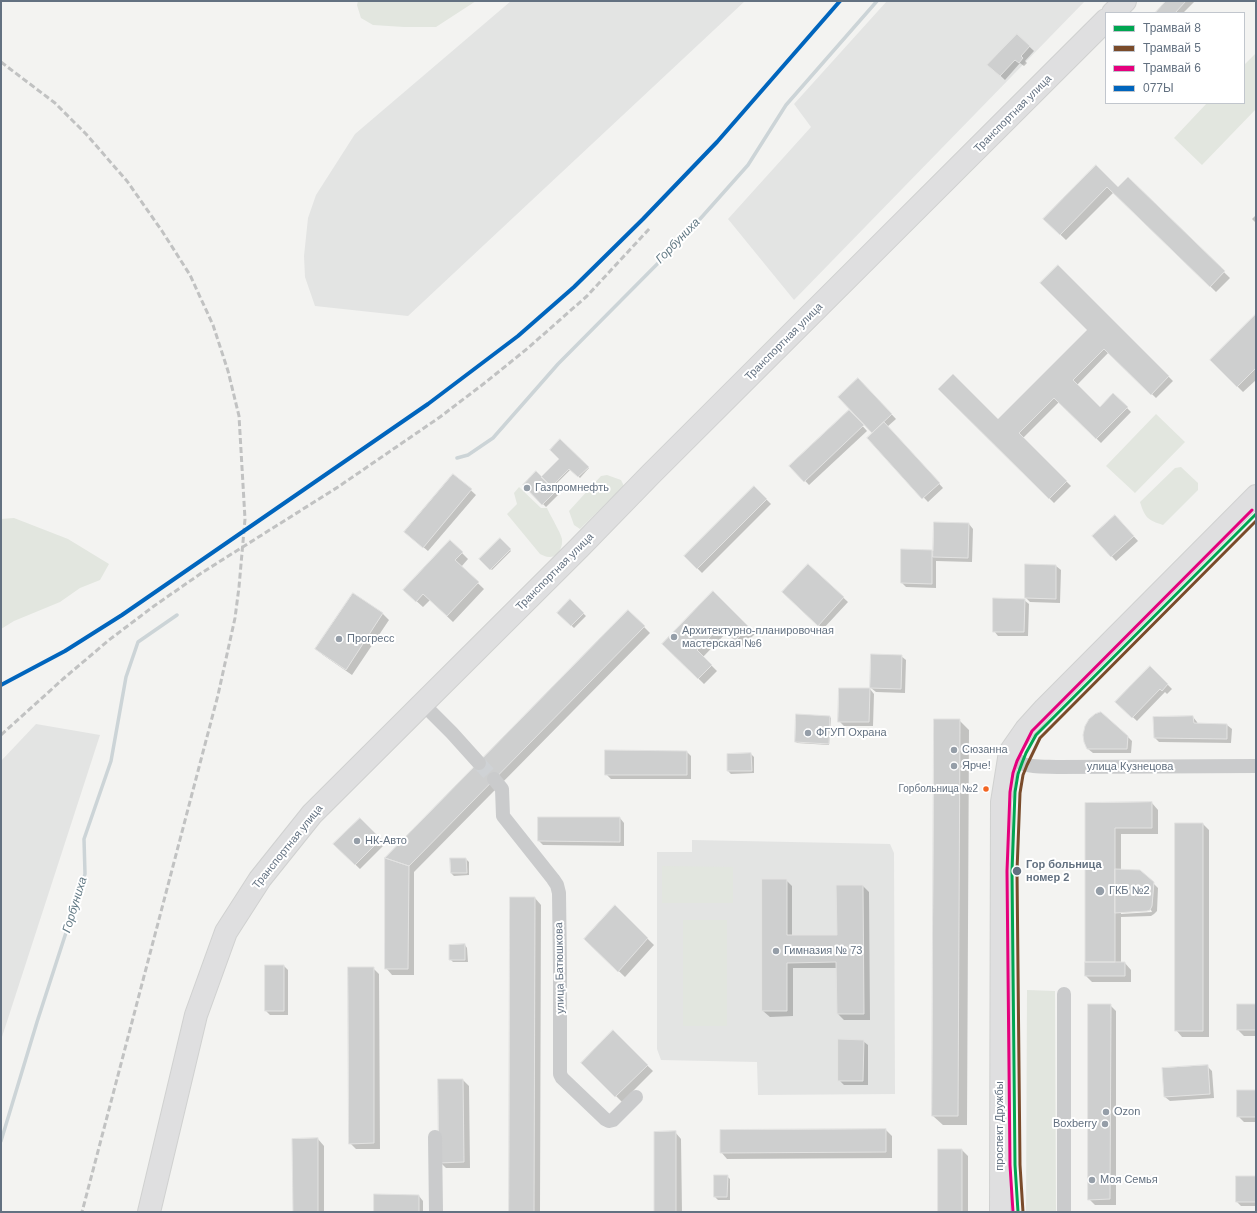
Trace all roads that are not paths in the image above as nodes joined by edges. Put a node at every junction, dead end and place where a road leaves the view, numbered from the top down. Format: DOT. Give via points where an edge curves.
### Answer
graph roads {
  1 [pos="1125,1"];
  2 [pos="1114,12"];
  3 [pos="1105,21"];
  4 [pos="1256,495"];
  5 [pos="423,704"];
  6 [pos="1009,752"];
  7 [pos="479,763"];
  8 [pos="1256,766"];
  9 [pos="494,779"];
  10 [pos="1064,994"];
  11 [pos="636,1097"];
  12 [pos="435,1137"];
  13 [pos="149,1212"];
  14 [pos="436,1212"];
  15 [pos="1000,1212"];
  16 [pos="1064,1212"];
  1 -- 2 [label="main road"];
  3 -- 5 [label="main road, Транспортная улица"];
  4 -- 6 [label="main road" via="1044,708 1025,728"];
  5 -- 7 [label="street"];
  5 -- 13 [label="main road, Транспортная улица" via="312,814 260,879 226,932 196,1015"];
  6 -- 8 [label="street, улица Кузнецова" via="1028,765 1060,767"];
  6 -- 15 [label="main road, проспект Дружбы" via="1001,802"];
  9 -- 11 [label="street, улица Батюшкова" via="502,789 502,816 553,879 559,893 560,1074 609,1121"];
  10 -- 16 [label="street"];
  12 -- 14 [label="street"];
}
